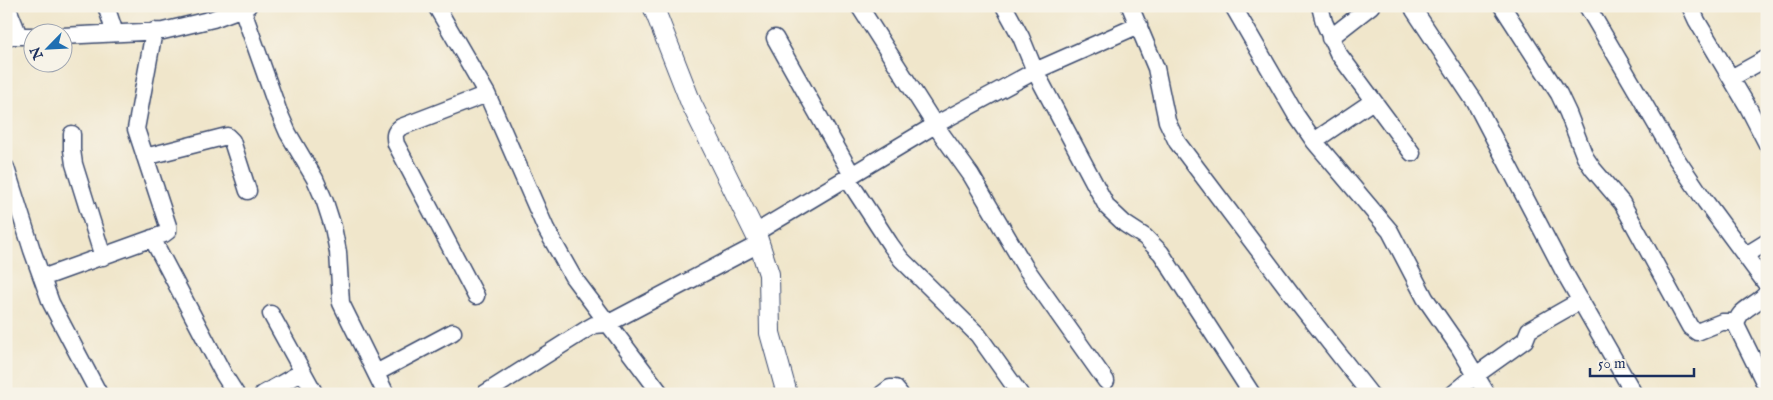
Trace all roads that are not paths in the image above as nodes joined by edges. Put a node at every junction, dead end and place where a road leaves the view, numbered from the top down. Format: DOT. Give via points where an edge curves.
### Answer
graph roads {
  1 [pos="7,6"];
  2 [pos="106,6"];
  3 [pos="436,6"];
  4 [pos="653,6"];
  5 [pos="859,6"];
  6 [pos="1004,6"];
  7 [pos="1233,6"];
  8 [pos="1320,6"];
  9 [pos="1371,6"];
  10 [pos="1415,6"];
  11 [pos="1502,6"];
  12 [pos="1587,6"];
  13 [pos="1690,6"];
  14 [pos="245,7"];
  15 [pos="1131,7"];
  16 [pos="1139,25"];
  17 [pos="154,31"];
  18 [pos="115,33"];
  19 [pos="72,35"];
  20 [pos="19,36"];
  21 [pos="775,38"];
  22 [pos="1330,38"];
  23 [pos="1767,58"];
  24 [pos="1034,71"];
  25 [pos="1731,78"];
  26 [pos="487,94"];
  27 [pos="1373,101"];
  28 [pos="935,125"];
  29 [pos="72,134"];
  30 [pos="1314,141"];
  31 [pos="1767,144"];
  32 [pos="1412,153"];
  33 [pos="145,157"];
  34 [pos="6,168"];
  35 [pos="850,176"];
  36 [pos="248,191"];
  37 [pos="152,238"];
  38 [pos="757,238"];
  39 [pos="1767,242"];
  40 [pos="1746,255"];
  41 [pos="103,257"];
  42 [pos="42,278"];
  43 [pos="1767,286"];
  44 [pos="1767,292"];
  45 [pos="476,296"];
  46 [pos="1580,301"];
  47 [pos="271,314"];
  48 [pos="1736,322"];
  49 [pos="607,324"];
  50 [pos="453,332"];
  51 [pos="302,372"];
  52 [pos="376,373"];
  53 [pos="1476,375"];
  54 [pos="1106,381"];
  55 [pos="1767,388"];
  56 [pos="99,394"];
  57 [pos="236,394"];
  58 [pos="263,394"];
  59 [pos="314,394"];
  60 [pos="386,394"];
  61 [pos="484,394"];
  62 [pos="661,394"];
  63 [pos="787,394"];
  64 [pos="882,394"];
  65 [pos="900,394"];
  66 [pos="1020,394"];
  67 [pos="1252,394"];
  68 [pos="1370,394"];
  69 [pos="1453,394"];
  70 [pos="1487,394"];
  71 [pos="1634,394"];
  1 -- 20 [label="street"];
  2 -- 18 [label="street"];
  3 -- 26 [label="street"];
  4 -- 38 [label="street" via="691,103"];
  5 -- 28 [label="street"];
  6 -- 24 [label="street"];
  7 -- 30 [label="street"];
  8 -- 22 [label="street"];
  9 -- 22 [label="street"];
  10 -- 46 [label="street" via="1414,10 1474,102"];
  11 -- 48 [label="street" via="1559,94 1584,157 1622,203 1690,327 1697,332 1722,322"];
  12 -- 40 [label="street" via="1674,155"];
  13 -- 25 [label="street"];
  14 -- 17 [label="street" via="213,19"];
  14 -- 52 [label="street" via="278,110 325,202 338,252 341,303"];
  15 -- 16 [label="street"];
  16 -- 24 [label="street"];
  16 -- 68 [label="street" via="1156,68 1167,121 1177,142"];
  17 -- 18 [label="street"];
  17 -- 33 [label="street" via="137,123"];
  18 -- 19 [label="street"];
  21 -- 35 [label="street"];
  22 -- 27 [label="street" via="1348,69"];
  23 -- 25 [label="street"];
  24 -- 28 [label="street"];
  24 -- 67 [label="street" via="1107,207 1161,253"];
  25 -- 31 [label="street"];
  26 -- 45 [label="street" via="401,127 394,137"];
  26 -- 49 [label="street" via="546,229 573,277"];
  27 -- 30 [label="street"];
  27 -- 32 [label="street"];
  28 -- 35 [label="street"];
  28 -- 54 [label="street" via="971,175 1025,268"];
  29 -- 41 [label="street" via="74,164"];
  30 -- 53 [label="street" via="1390,232 1425,298"];
  33 -- 36 [label="street" via="227,136 232,141"];
  33 -- 37 [label="street" via="168,226 168,231"];
  34 -- 42 [label="street"];
  35 -- 38 [label="street"];
  35 -- 66 [label="street" via="901,259 978,336"];
  37 -- 41 [label="street"];
  37 -- 57 [label="street"];
  38 -- 49 [label="street"];
  38 -- 63 [label="street" via="769,274 770,333"];
  39 -- 40 [label="street"];
  40 -- 43 [label="street"];
  41 -- 42 [label="street"];
  42 -- 56 [label="street" via="51,303"];
  44 -- 48 [label="street"];
  46 -- 53 [label="street" via="1529,330 1525,340"];
  46 -- 71 [label="street"];
  47 -- 51 [label="street"];
  48 -- 55 [label="street"];
  49 -- 61 [label="street" via="594,325"];
  49 -- 62 [label="street"];
  50 -- 52 [label="street"];
  51 -- 58 [label="street"];
  51 -- 59 [label="street"];
  52 -- 60 [label="street"];
  53 -- 69 [label="street"];
  53 -- 70 [label="street"];
  64 -- 65 [label="street" via="895,388"];
}
